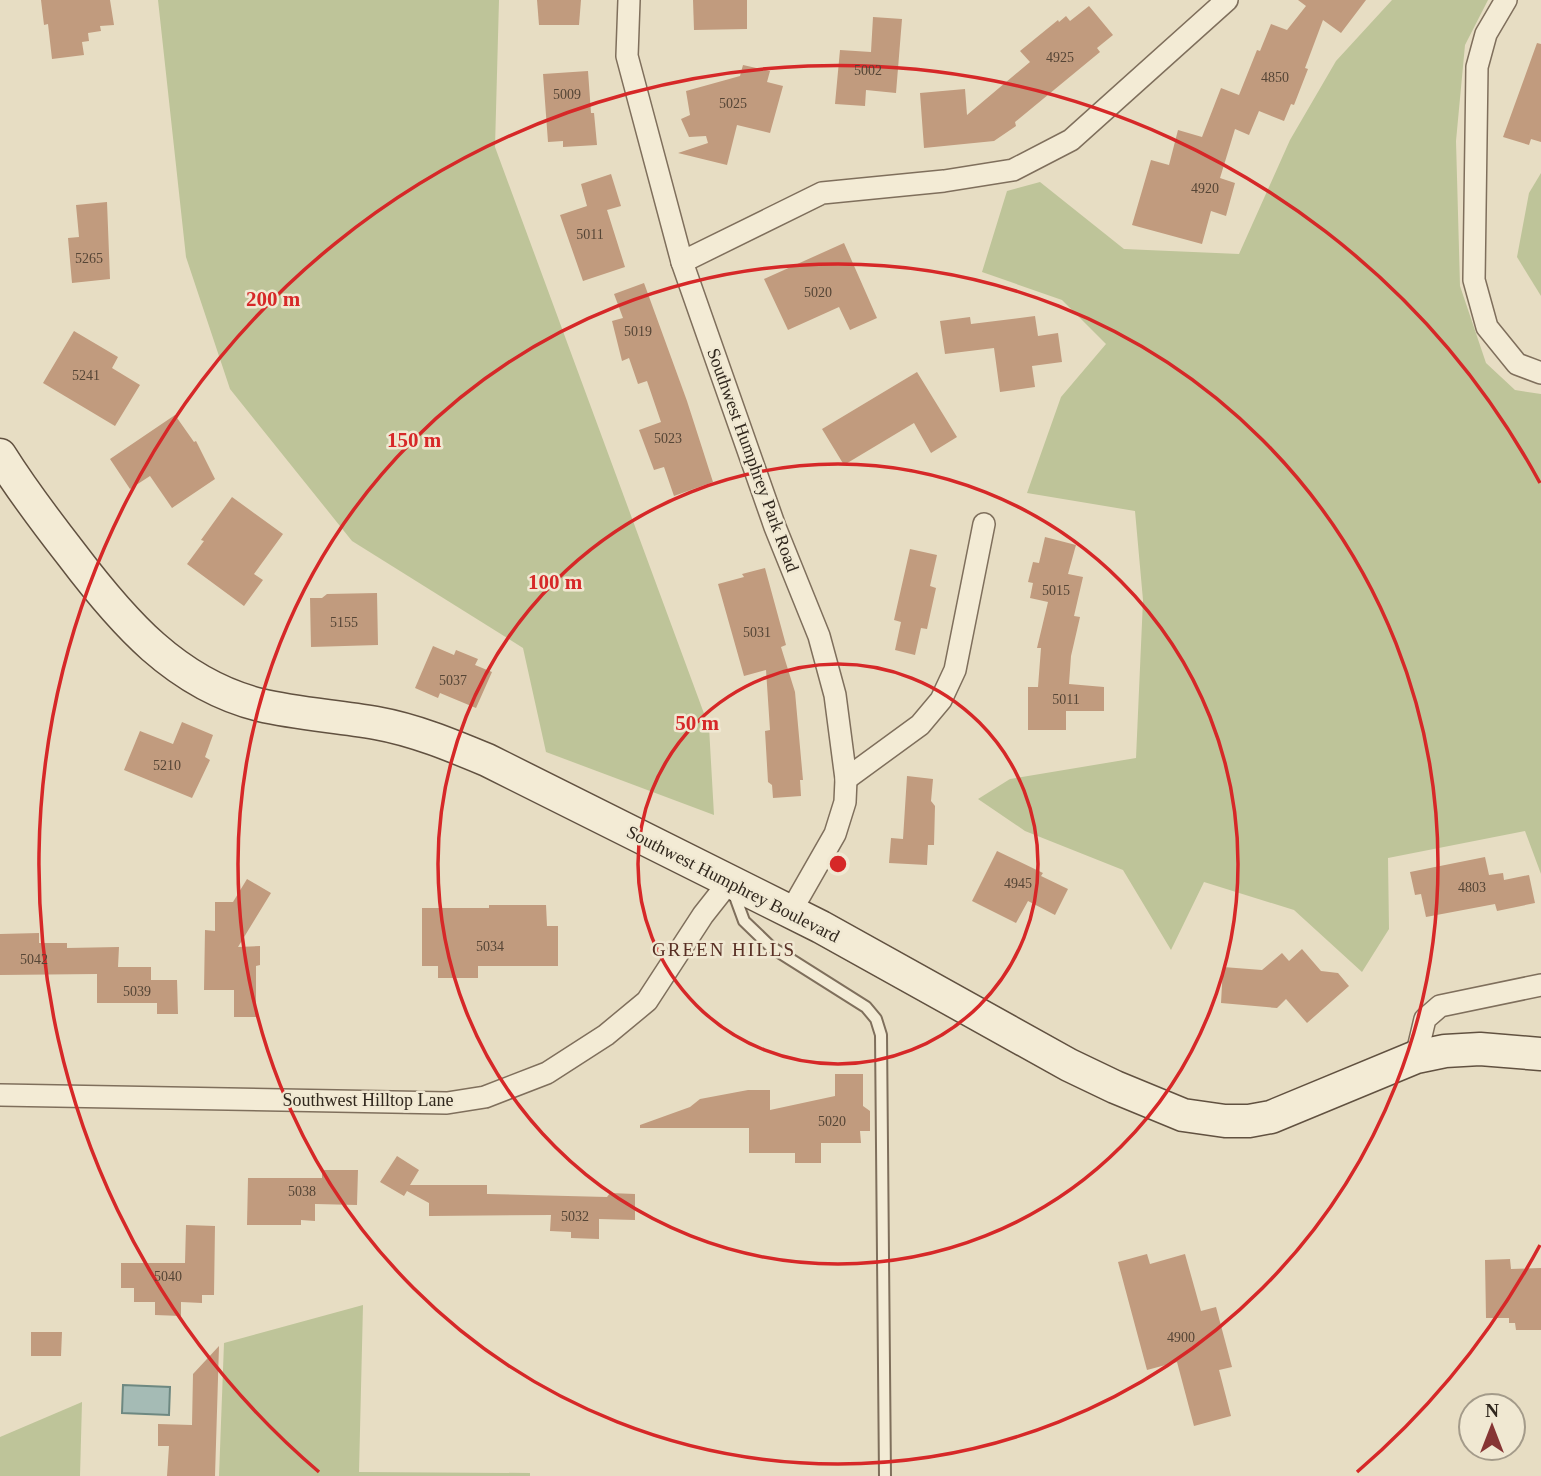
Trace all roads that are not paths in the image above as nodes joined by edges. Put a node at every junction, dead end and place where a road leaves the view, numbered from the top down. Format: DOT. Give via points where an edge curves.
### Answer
graph roads {
  1 [pos="629,0"];
  2 [pos="1227,0"];
  3 [pos="1506,0"];
  4 [pos="682,262"];
  5 [pos="1541,373"];
  6 [pos="0,456"];
  7 [pos="984,524"];
  8 [pos="846,779"];
  9 [pos="729,882"];
  10 [pos="791,911"];
  11 [pos="1541,985"];
  12 [pos="1541,1054"];
  13 [pos="1416,1057"];
  14 [pos="0,1095"];
  15 [pos="885,1476"];
  1 -- 4 [label="street, Southwest Humphrey Park Road" via="626,56"];
  2 -- 4 [label="street" via="1071,140 1013,170 822,193"];
  3 -- 5 [label="street" via="1486,34 1478,67 1474,280 1487,327 1517,364"];
  4 -- 8 [label="street, Southwest Humphrey Park Road" via="775,527 819,636 835,695"];
  6 -- 9 [label="main road, Southwest Humphrey Boulevard" via="107,601 159,653 202,682 258,704 377,723 442,741"];
  7 -- 8 [label="street" via="956,670 941,700 920,725"];
  8 -- 10 [label="street, Southwest Humphrey Park Road" via="845,802 835,834"];
  9 -- 10 [label="main road, Southwest Humphrey Boulevard"];
  9 -- 14 [label="street, Southwest Hilltop Lane" via="647,1001 606,1035 547,1073 485,1097 447,1103"];
  9 -- 15 [label="lane" via="744,921 771,947 866,1006 881,1035"];
  10 -- 13 [label="main road, Southwest Humphrey Boulevard" via="1069,1065 1183,1115 1225,1121 1271,1117"];
  11 -- 13 [label="street" via="1440,1006 1425,1019"];
  12 -- 13 [label="main road, Southwest Humphrey Boulevard" via="1480,1049"];
}
